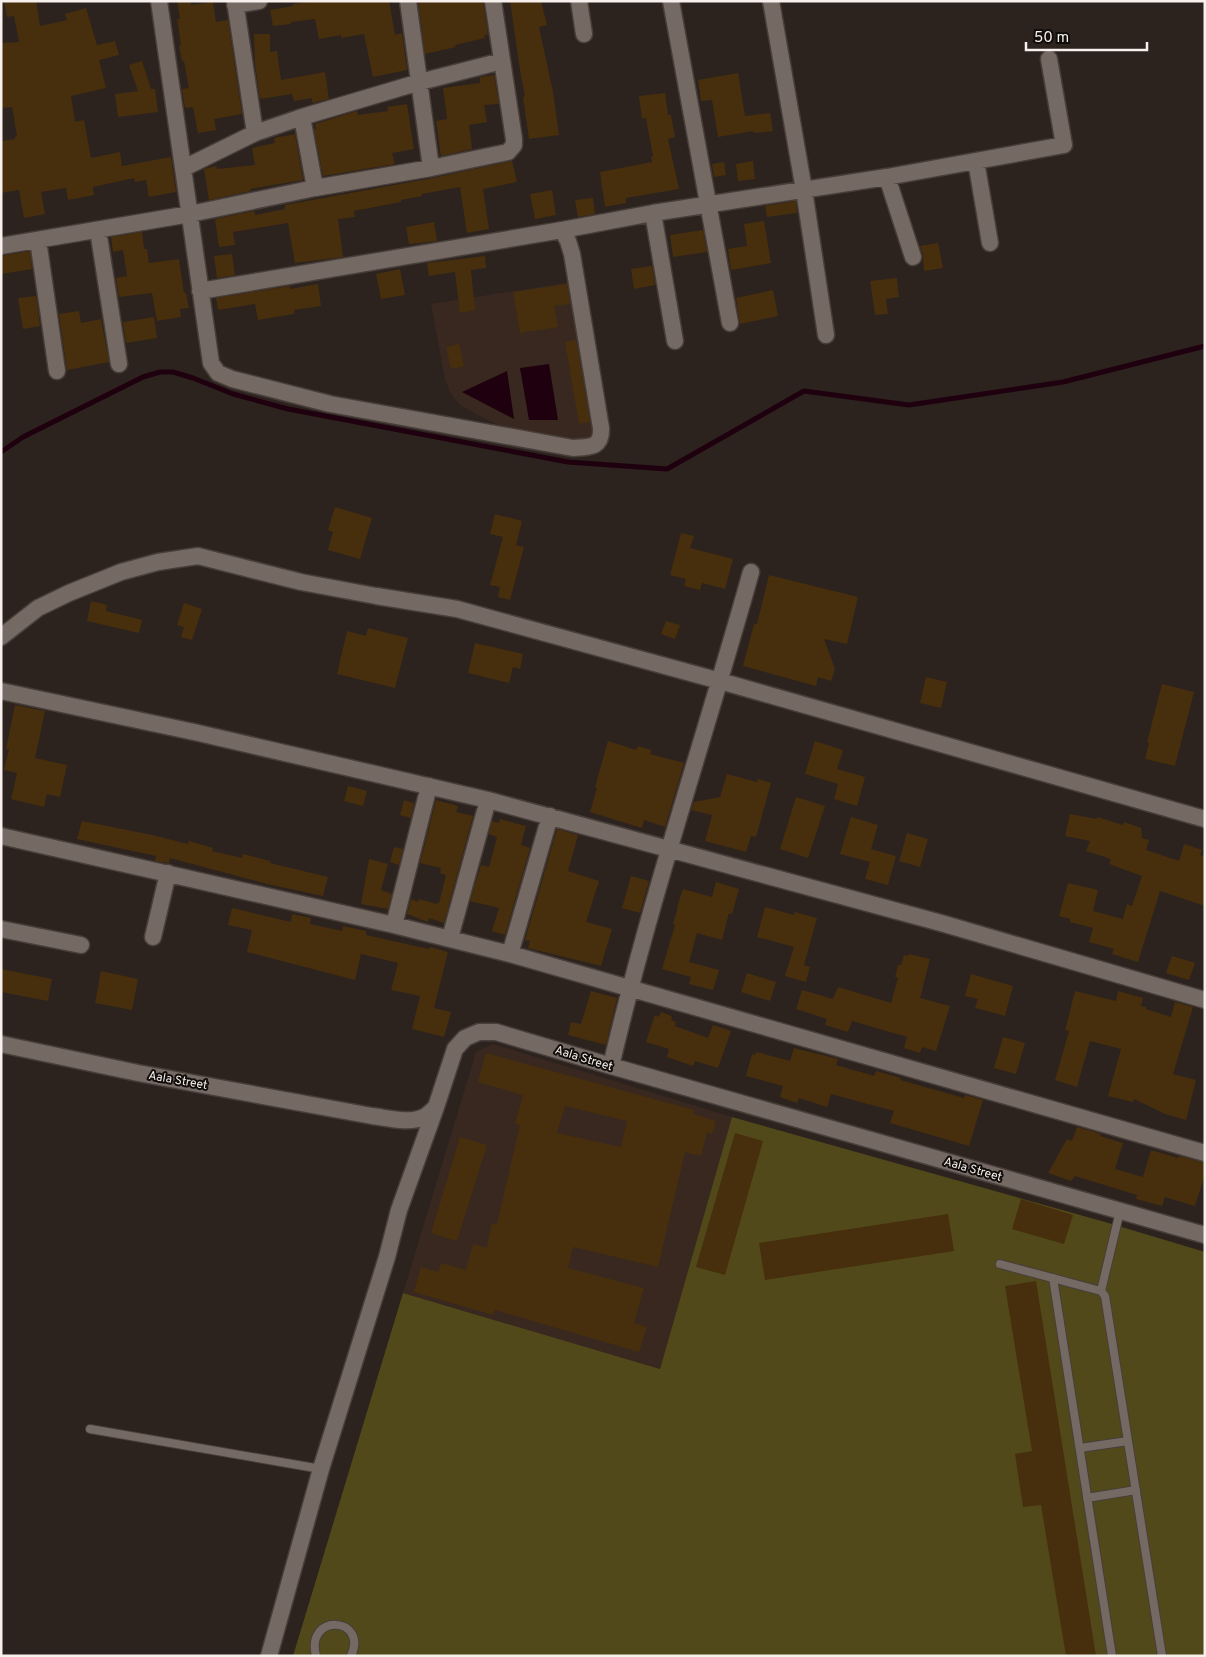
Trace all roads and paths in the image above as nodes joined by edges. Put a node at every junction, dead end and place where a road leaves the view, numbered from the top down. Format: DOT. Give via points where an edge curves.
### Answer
graph roads {
  1 [pos="160,1"];
  2 [pos="259,1"];
  3 [pos="408,1"];
  4 [pos="493,1"];
  5 [pos="579,1"];
  6 [pos="671,1"];
  7 [pos="771,1"];
  8 [pos="235,3"];
  9 [pos="584,34"];
  10 [pos="1049,59"];
  11 [pos="502,61"];
  12 [pos="420,82"];
  13 [pos="302,116"];
  14 [pos="255,133"];
  15 [pos="976,161"];
  16 [pos="184,168"];
  17 [pos="431,168"];
  18 [pos="887,177"];
  19 [pos="315,188"];
  20 [pos="804,190"];
  21 [pos="708,205"];
  22 [pos="653,213"];
  23 [pos="190,214"];
  24 [pos="98,230"];
  25 [pos="562,230"];
  26 [pos="38,240"];
  27 [pos="990,243"];
  28 [pos="1,246"];
  29 [pos="913,258"];
  30 [pos="200,291"];
  31 [pos="730,323"];
  32 [pos="826,335"];
  33 [pos="675,340"];
  34 [pos="119,364"];
  35 [pos="57,371"];
  36 [pos="751,572"];
  37 [pos="1,637"];
  38 [pos="720,681"];
  39 [pos="1,691"];
  40 [pos="429,786"];
  41 [pos="488,800"];
  42 [pos="550,816"];
  43 [pos="1205,819"];
  44 [pos="1,836"];
  45 [pos="668,850"];
  46 [pos="168,873"];
  47 [pos="394,925"];
  48 [pos="1,929"];
  49 [pos="153,937"];
  50 [pos="450,938"];
  51 [pos="80,945"];
  52 [pos="510,954"];
  53 [pos="629,989"];
  54 [pos="1205,1000"];
  55 [pos="1,1044"];
  56 [pos="610,1066"];
  57 [pos="436,1106"];
  58 [pos="1205,1153"];
  59 [pos="1120,1211"];
  60 [pos="1205,1235"];
  61 [pos="1000,1264"];
  62 [pos="1053,1278"];
  63 [pos="1101,1291"];
  64 [pos="90,1429"];
  65 [pos="1128,1441"];
  66 [pos="1080,1448"];
  67 [pos="321,1469"];
  68 [pos="1136,1490"];
  69 [pos="1087,1498"];
  70 [pos="269,1656"];
  71 [pos="316,1656"];
  72 [pos="351,1656"];
  73 [pos="1112,1656"];
  74 [pos="1162,1656"];
  1 -- 16 [label="street"];
  2 -- 8 [label="street"];
  3 -- 12 [label="street"];
  4 -- 11 [label="street"];
  5 -- 9 [label="street"];
  6 -- 21 [label="street"];
  7 -- 20 [label="street"];
  8 -- 14 [label="street"];
  10 -- 15 [label="street" via="1064,146"];
  11 -- 12 [label="street"];
  11 -- 17 [label="street" via="514,139 512,149"];
  12 -- 13 [label="street"];
  12 -- 17 [label="street"];
  13 -- 14 [label="street"];
  13 -- 19 [label="street"];
  14 -- 16 [label="street"];
  15 -- 18 [label="street"];
  15 -- 27 [label="street"];
  16 -- 23 [label="street"];
  17 -- 19 [label="street"];
  18 -- 20 [label="street"];
  18 -- 29 [label="street"];
  19 -- 23 [label="street"];
  20 -- 21 [label="street"];
  20 -- 32 [label="street"];
  21 -- 22 [label="street"];
  21 -- 31 [label="street"];
  22 -- 25 [label="street"];
  22 -- 33 [label="street"];
  23 -- 24 [label="street"];
  23 -- 30 [label="street"];
  24 -- 26 [label="street"];
  24 -- 34 [label="street"];
  25 -- 30 [label="street"];
  25 -- 30 [label="street" via="572,254 602,428 602,437 587,447 573,448 330,404 232,379 218,373 211,363"];
  26 -- 28 [label="street"];
  26 -- 35 [label="street"];
  36 -- 38 [label="street"];
  37 -- 38 [label="street" via="38,608 69,593 121,572 198,556 301,582 457,609"];
  38 -- 43 [label="street"];
  38 -- 45 [label="street"];
  39 -- 40 [label="street"];
  40 -- 41 [label="street"];
  40 -- 47 [label="street"];
  41 -- 42 [label="street"];
  41 -- 50 [label="street"];
  42 -- 45 [label="street"];
  42 -- 52 [label="street"];
  44 -- 46 [label="street"];
  45 -- 53 [label="street"];
  45 -- 54 [label="street" via="941,923"];
  46 -- 47 [label="street"];
  46 -- 49 [label="street"];
  47 -- 50 [label="street"];
  48 -- 51 [label="street"];
  50 -- 52 [label="street"];
  52 -- 53 [label="street"];
  53 -- 56 [label="street"];
  53 -- 58 [label="street"];
  55 -- 57 [label="street, Aala Street" via="382,1118 424,1117"];
  56 -- 57 [label="street, Aala Street" via="496,1032 480,1032 465,1038 455,1049"];
  56 -- 59 [label="street, Aala Street"];
  57 -- 67 [label="street" via="399,1210"];
  59 -- 60 [label="street, Aala Street"];
  59 -- 63 [label="lane"];
  61 -- 62 [label="lane"];
  62 -- 63 [label="lane"];
  62 -- 66 [label="lane"];
  63 -- 65 [label="lane" via="1105,1296"];
  64 -- 67 [label="lane"];
  65 -- 66 [label="lane"];
  65 -- 68 [label="lane"];
  66 -- 69 [label="lane"];
  67 -- 70 [label="street"];
  68 -- 69 [label="lane"];
  68 -- 74 [label="lane"];
  69 -- 73 [label="lane"];
  71 -- 72 [label="lane" via="314,1645 319,1632 336,1624 352,1634 355,1648"];
}
